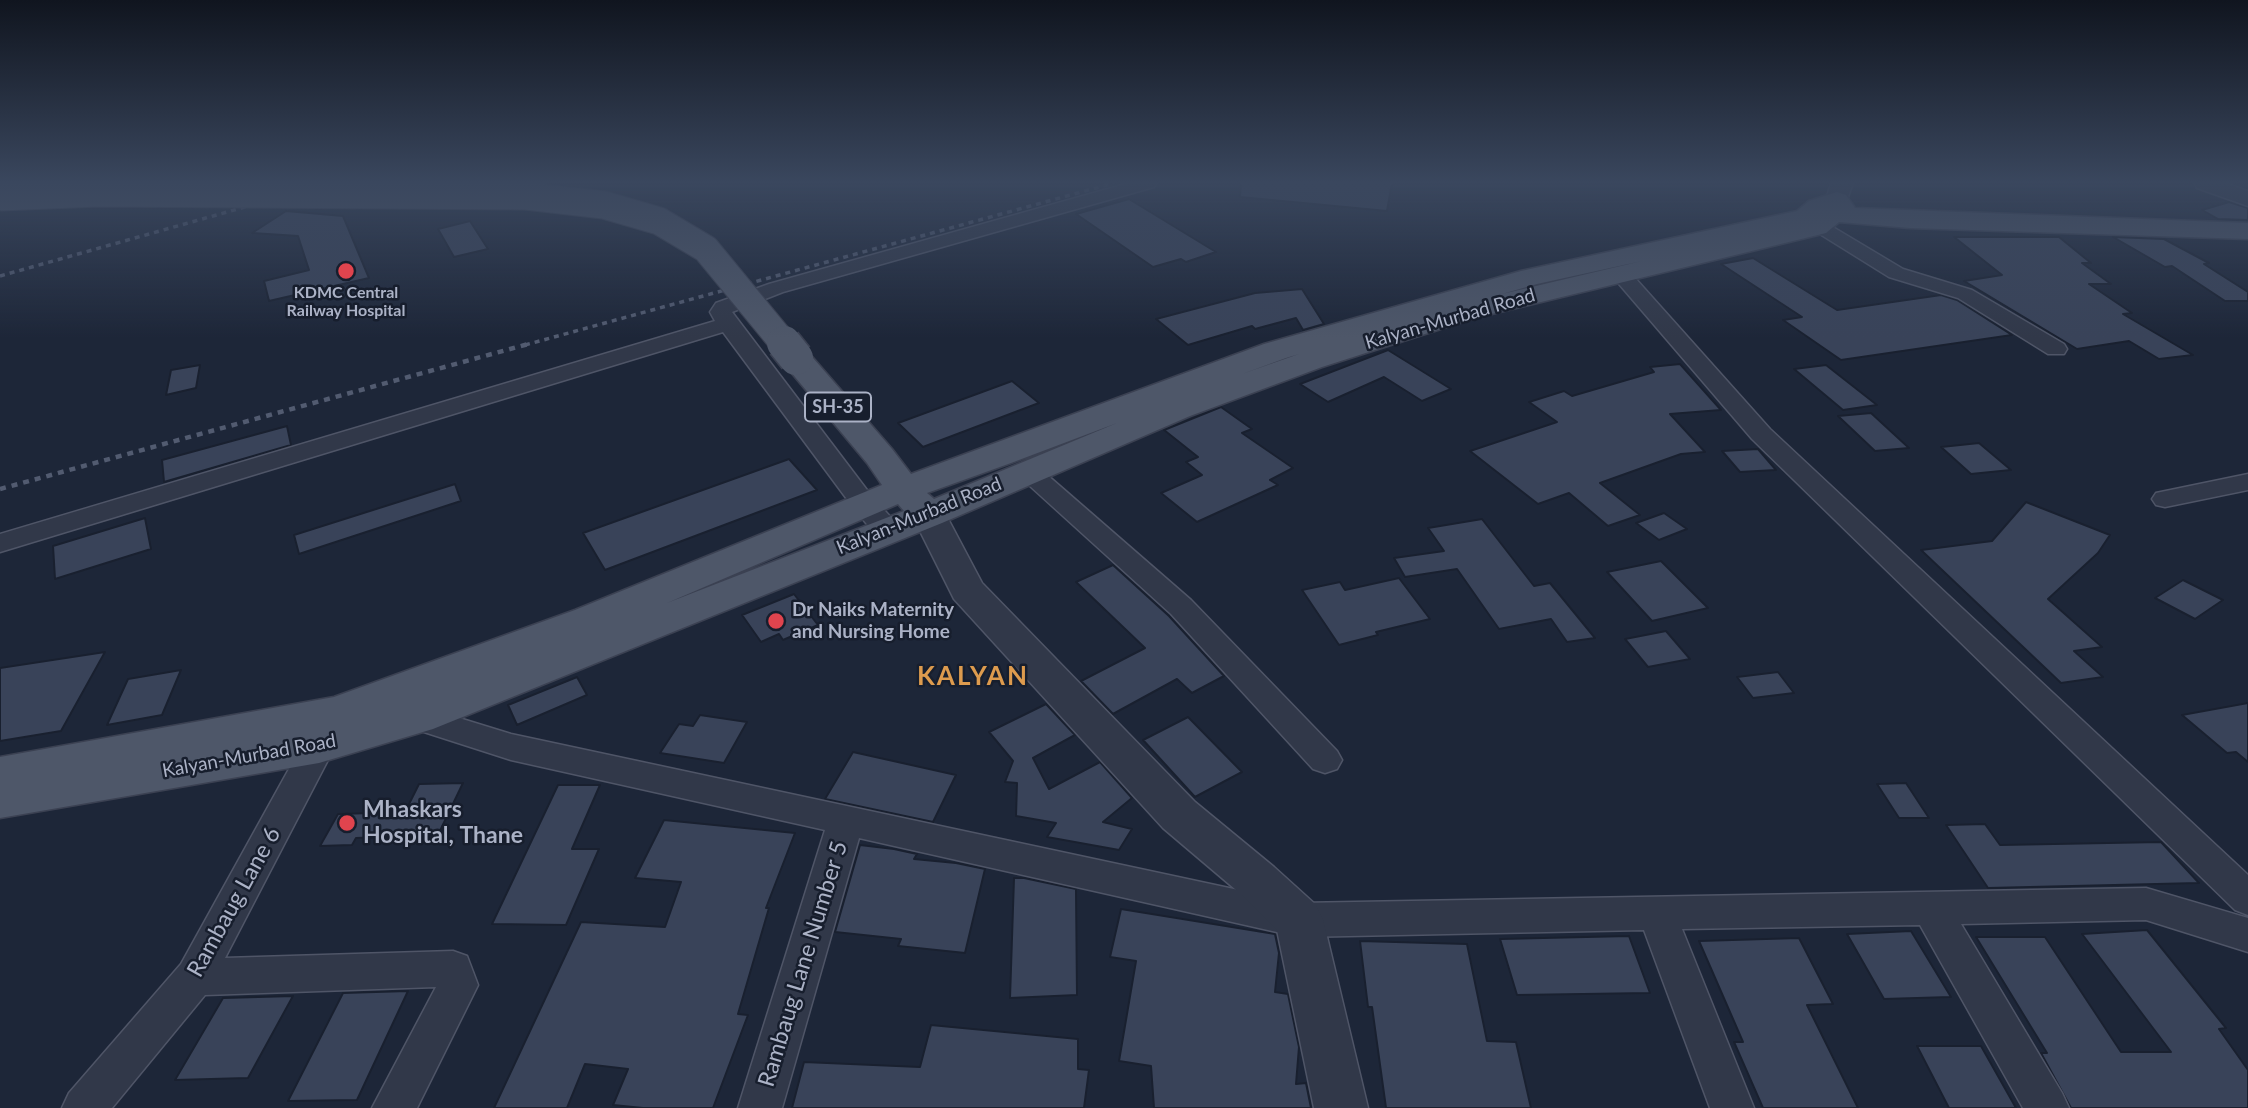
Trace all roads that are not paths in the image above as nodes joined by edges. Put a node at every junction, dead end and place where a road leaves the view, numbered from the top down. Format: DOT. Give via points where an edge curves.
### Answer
graph roads {
  1 [pos="682,235"];
  2 [pos="965,235"];
  3 [pos="1710,235"];
  4 [pos="1740,235"];
  5 [pos="1853,235"];
  6 [pos="1620,273"];
  7 [pos="728,324"];
  8 [pos="2056,349"];
  9 [pos="1029,472"];
  10 [pos="2248,482"];
  11 [pos="901,483"];
  12 [pos="2165,499"];
  13 [pos="876,517"];
  14 [pos="0,543"];
  15 [pos="354,707"];
  16 [pos="417,717"];
  17 [pos="319,746"];
  18 [pos="1325,760"];
  19 [pos="0,781"];
  20 [pos="846,820"];
  21 [pos="2248,899"];
  22 [pos="1931,908"];
  23 [pos="1657,913"];
  24 [pos="1299,920"];
  25 [pos="2248,935"];
  26 [pos="195,977"];
  27 [pos="84,1108"];
  28 [pos="394,1108"];
  29 [pos="760,1108"];
  30 [pos="1341,1108"];
  31 [pos="1732,1108"];
  32 [pos="2047,1108"];
  1 -- 11 [label="main road, SH-35, bridge" via="706,249"];
  2 -- 7 [label="street" via="724,307 721,312"];
  3 -- 11 [label="main road, Kalyan-Murbad Road" via="1531,277 1275,351 999,456"];
  4 -- 6 [label="main road, Kalyan-Murbad Road"];
  5 -- 8 [label="street" via="1896,273 1965,294"];
  6 -- 9 [label="main road, Kalyan-Murbad Road" via="1465,312 1324,356 1178,409"];
  6 -- 21 [label="street" via="1761,434"];
  7 -- 13 [label="street"];
  7 -- 14 [label="street"];
  9 -- 11 [label="main road, Kalyan-Murbad Road"];
  9 -- 18 [label="street" via="1181,607"];
  10 -- 12 [label="street"];
  11 -- 13 [label="main road, Kalyan-Murbad Road"];
  11 -- 24 [label="street" via="967,590 1179,815"];
  13 -- 15 [label="main road, Kalyan-Murbad Road"];
  13 -- 16 [label="main road, Kalyan-Murbad Road"];
  15 -- 16 [label="street"];
  15 -- 17 [label="street, Rambaug Lane 6"];
  15 -- 19 [label="main road, Kalyan-Murbad Road"];
  16 -- 17 [label="main road, Kalyan-Murbad Road"];
  16 -- 20 [label="street" via="511,747"];
  17 -- 19 [label="main road, Kalyan-Murbad Road"];
  17 -- 26 [label="street, Rambaug Lane 6"];
  20 -- 24 [label="street"];
  20 -- 29 [label="street, Rambaug Lane Number 5"];
  22 -- 23 [label="street"];
  22 -- 25 [label="street" via="2146,904"];
  22 -- 32 [label="street"];
  23 -- 24 [label="street"];
  23 -- 31 [label="street"];
  24 -- 30 [label="street"];
  26 -- 27 [label="street, Rambaug Lane 6"];
  26 -- 28 [label="street" via="453,969 458,985"];
}
